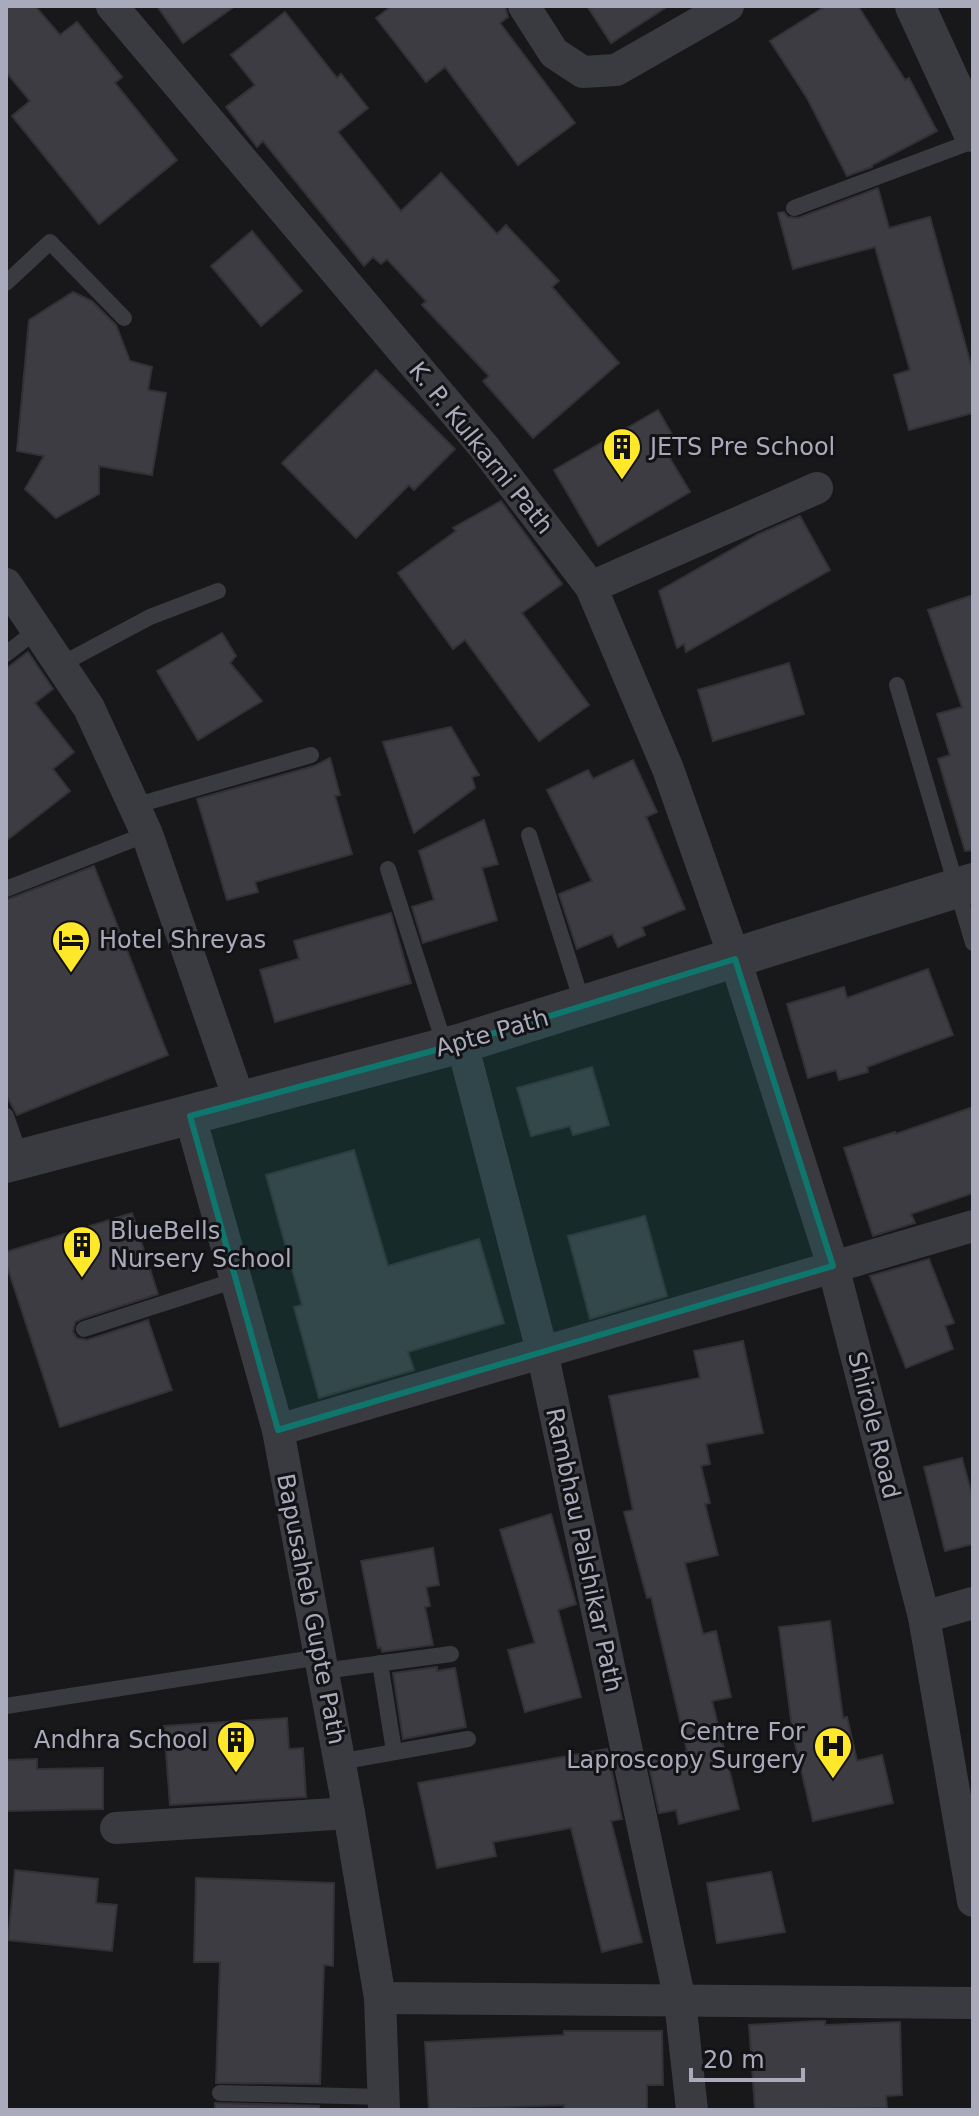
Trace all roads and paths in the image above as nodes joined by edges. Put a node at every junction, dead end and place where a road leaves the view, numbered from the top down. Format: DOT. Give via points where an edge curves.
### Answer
graph roads {
  1 [pos="112,6"];
  2 [pos="524,6"];
  3 [pos="728,6"];
  4 [pos="915,6"];
  5 [pos="973,132"];
  6 [pos="973,141"];
  7 [pos="794,208"];
  8 [pos="6,283"];
  9 [pos="124,318"];
  10 [pos="817,488"];
  11 [pos="6,584"];
  12 [pos="591,587"];
  13 [pos="218,591"];
  14 [pos="37,630"];
  15 [pos="6,654"];
  16 [pos="60,665"];
  17 [pos="897,685"];
  18 [pos="311,755"];
  19 [pos="140,820"];
  20 [pos="529,835"];
  21 [pos="388,869"];
  22 [pos="964,886"];
  23 [pos="6,889"];
  24 [pos="973,943"];
  25 [pos="735,959"];
  26 [pos="583,1006"];
  27 [pos="453,1045"];
  28 [pos="240,1102"];
  29 [pos="6,1116"];
  30 [pos="190,1116"];
  31 [pos="13,1161"];
  32 [pos="973,1226"];
  33 [pos="833,1266"];
  34 [pos="236,1280"];
  35 [pos="84,1329"];
  36 [pos="542,1351"];
  37 [pos="278,1430"];
  38 [pos="973,1603"];
  39 [pos="924,1617"];
  40 [pos="451,1654"];
  41 [pos="380,1663"];
  42 [pos="322,1664"];
  43 [pos="6,1706"];
  44 [pos="468,1739"];
  45 [pos="394,1751"];
  46 [pos="339,1762"];
  47 [pos="349,1813"];
  48 [pos="116,1828"];
  49 [pos="973,1901"];
  50 [pos="380,1998"];
  51 [pos="680,2001"];
  52 [pos="973,2003"];
  53 [pos="220,2093"];
  54 [pos="384,2104"];
  55 [pos="692,2110"];
  1 -- 12 [label="street, K. P. Kulkarni Path" via="484,447"];
  2 -- 3 [label="street" via="554,53 583,72 616,70"];
  4 -- 5 [label="street"];
  6 -- 7 [label="lane"];
  8 -- 9 [label="lane" via="50,242"];
  10 -- 12 [label="street"];
  11 -- 14 [label="street"];
  12 -- 25 [label="street, K. P. Kulkarni Path" via="668,769"];
  13 -- 16 [label="lane" via="150,617"];
  14 -- 15 [label="lane"];
  14 -- 16 [label="street"];
  16 -- 19 [label="street" via="89,708"];
  17 -- 22 [label="lane"];
  18 -- 19 [label="lane"];
  19 -- 23 [label="lane"];
  19 -- 28 [label="street"];
  20 -- 26 [label="lane"];
  21 -- 27 [label="lane"];
  22 -- 24 [label="lane"];
  22 -- 25 [label="street, Apte Path"];
  25 -- 26 [label="street, Apte Path"];
  25 -- 33 [label="street, Shirole Road"];
  26 -- 27 [label="street, Apte Path"];
  27 -- 28 [label="street, Apte Path"];
  27 -- 36 [label="street, Rambhau Palshikar Path"];
  28 -- 30 [label="street, Apte Path"];
  29 -- 31 [label="lane"];
  30 -- 31 [label="street, Apte Path"];
  30 -- 34 [label="street, Bapusaheb Gupte Path"];
  32 -- 33 [label="street"];
  33 -- 36 [label="street"];
  33 -- 39 [label="street, Shirole Road"];
  34 -- 35 [label="lane"];
  34 -- 37 [label="street, Bapusaheb Gupte Path"];
  36 -- 37 [label="street"];
  36 -- 51 [label="street, Rambhau Palshikar Path"];
  37 -- 42 [label="street, Bapusaheb Gupte Path"];
  38 -- 39 [label="street"];
  39 -- 49 [label="street, Shirole Road"];
  40 -- 41 [label="lane"];
  41 -- 42 [label="lane"];
  41 -- 45 [label="lane"];
  42 -- 43 [label="lane"];
  42 -- 46 [label="street, Bapusaheb Gupte Path"];
  44 -- 45 [label="lane"];
  45 -- 46 [label="lane"];
  46 -- 47 [label="street, Bapusaheb Gupte Path"];
  47 -- 48 [label="street"];
  47 -- 50 [label="street, Bapusaheb Gupte Path"];
  50 -- 51 [label="street"];
  50 -- 54 [label="street, Bapusaheb Gupte Path"];
  51 -- 52 [label="street"];
  51 -- 55 [label="street, Rambhau Palshikar Path"];
  53 -- 54 [label="lane"];
}
